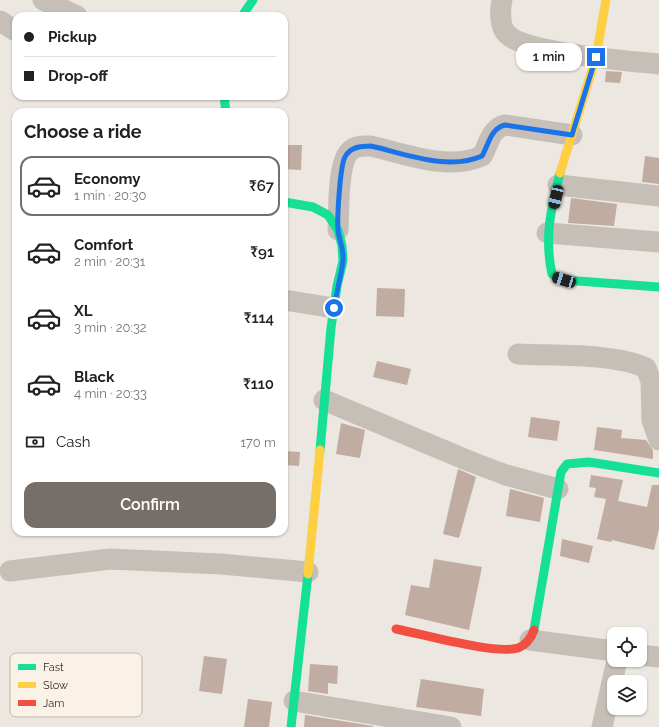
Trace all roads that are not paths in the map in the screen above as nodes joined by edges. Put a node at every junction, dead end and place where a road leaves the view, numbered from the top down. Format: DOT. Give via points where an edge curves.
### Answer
graph roads {
  1 [pos="43,0"];
  2 [pos="253,0"];
  3 [pos="502,0"];
  4 [pos="606,0"];
  5 [pos="68,12"];
  6 [pos="245,12"];
  7 [pos="596,57"];
  8 [pos="659,64"];
  9 [pos="572,135"];
  10 [pos="558,184"];
  11 [pos="659,196"];
  12 [pos="288,203"];
  13 [pos="338,230"];
  14 [pos="547,233"];
  15 [pos="659,242"];
  16 [pos="659,287"];
  17 [pos="288,301"];
  18 [pos="334,308"];
  19 [pos="518,354"];
  20 [pos="324,400"];
  21 [pos="659,440"];
  22 [pos="659,473"];
  23 [pos="558,489"];
  24 [pos="10,572"];
  25 [pos="308,572"];
  26 [pos="396,629"];
  27 [pos="530,640"];
  28 [pos="607,650"];
  29 [pos="647,656"];
  30 [pos="659,657"];
  31 [pos="615,667"];
  32 [pos="294,701"];
  33 [pos="291,727"];
  34 [pos="451,727"];
  35 [pos="602,727"];
  1 -- 5 [label="street"];
  2 -- 6 [label="street"];
  3 -- 7 [label="street" via="501,19 508,35 548,49"];
  4 -- 7 [label="street"];
  7 -- 8 [label="street"];
  7 -- 9 [label="street"];
  9 -- 10 [label="street"];
  9 -- 13 [label="street" via="505,125 492,133 482,156 462,162 447,162 360,146 351,150 345,157 342,168"];
  10 -- 11 [label="street"];
  10 -- 14 [label="street"];
  12 -- 13 [label="street" via="313,207 328,215"];
  13 -- 18 [label="street" via="343,261"];
  14 -- 15 [label="street"];
  14 -- 16 [label="street" via="550,269 557,278"];
  17 -- 18 [label="street"];
  18 -- 20 [label="street"];
  19 -- 21 [label="street" via="614,359 633,362 646,368 651,381 652,420"];
  20 -- 23 [label="street" via="469,461 506,475"];
  20 -- 25 [label="street"];
  22 -- 23 [label="street" via="576,462 567,464 561,472"];
  23 -- 27 [label="street" via="535,627"];
  24 -- 25 [label="street" via="110,559 221,564"];
  25 -- 32 [label="street"];
  26 -- 27 [label="street" via="500,650 514,650"];
  27 -- 28 [label="street"];
  29 -- 30 [label="street"];
  31 -- 35 [label="street"];
  32 -- 33 [label="street"];
  32 -- 34 [label="street"];
}
